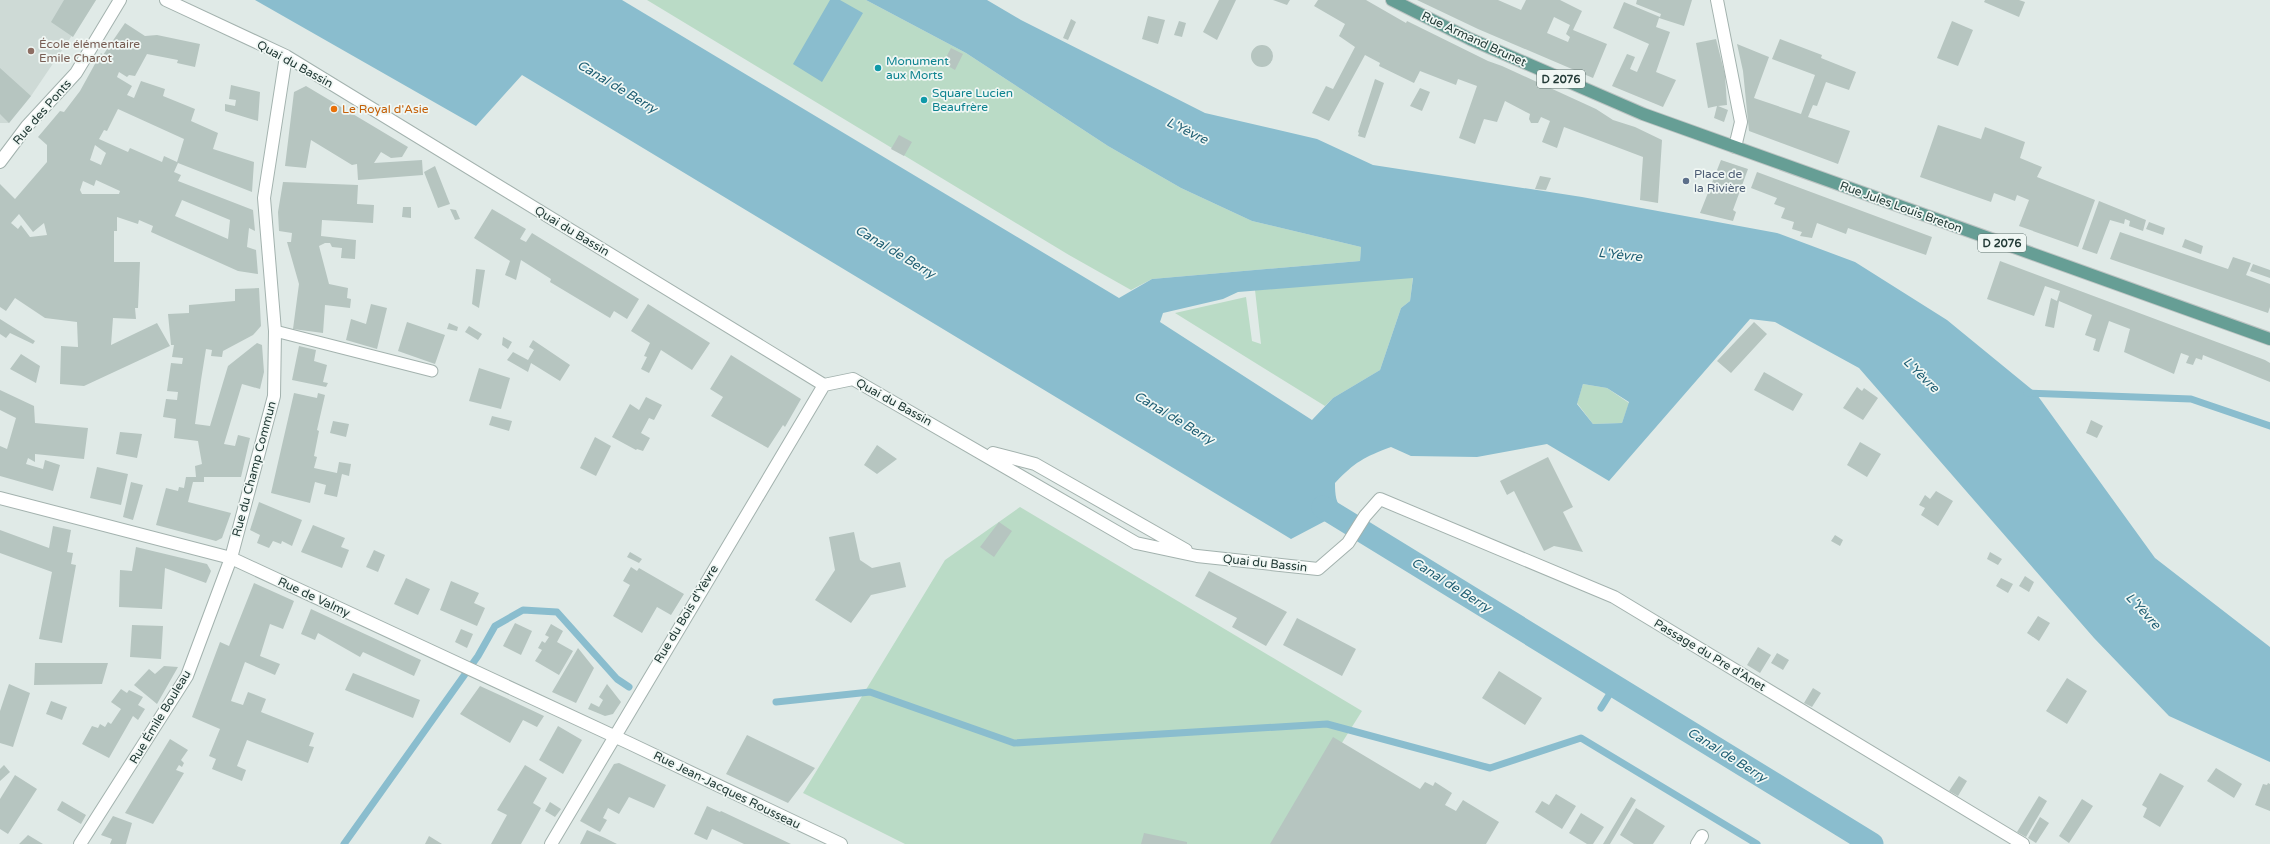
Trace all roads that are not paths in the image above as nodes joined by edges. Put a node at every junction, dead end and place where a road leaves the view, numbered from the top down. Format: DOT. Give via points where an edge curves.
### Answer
graph roads {
  1 [pos="120,0"];
  2 [pos="166,0"];
  3 [pos="1392,0"];
  4 [pos="1717,0"];
  5 [pos="286,56"];
  6 [pos="1735,147"];
  7 [pos="2,155"];
  8 [pos="274,330"];
  9 [pos="2270,339"];
  10 [pos="432,371"];
  11 [pos="824,385"];
  12 [pos="978,449"];
  13 [pos="0,498"];
  14 [pos="1380,499"];
  15 [pos="1197,556"];
  16 [pos="231,558"];
  17 [pos="614,736"];
  18 [pos="80,844"];
  19 [pos="550,844"];
  20 [pos="841,844"];
  21 [pos="2023,844"];
  1 -- 7 [label="street, Rue des Ponts" via="76,73"];
  2 -- 5 [label="street, Quai du Bassin"];
  3 -- 6 [label="main road, Rue Armand Brunet / D 2076" via="1470,39 1607,100"];
  4 -- 6 [label="street" via="1742,122"];
  5 -- 8 [label="street, Rue du Champ Commun" via="264,198"];
  5 -- 11 [label="street, Quai du Bassin"];
  6 -- 9 [label="main road, Rue Jules Louis Breton / D 2076"];
  8 -- 10 [label="lane"];
  8 -- 16 [label="street, Rue du Champ Commun" via="274,396"];
  11 -- 12 [label="street, Quai du Bassin" via="853,379"];
  11 -- 17 [label="street, Rue du Bois d'Yèvre"];
  12 -- 15 [label="street, Quai du Bassin" via="1035,464"];
  12 -- 15 [label="street, Quai du Bassin" via="1136,543"];
  13 -- 16 [label="street, Rue de Valmy"];
  14 -- 15 [label="street, Quai du Bassin" via="1365,516 1348,543 1318,569"];
  14 -- 21 [label="street, Passage du Pre d’Anet" via="1614,597"];
  16 -- 17 [label="street, Rue de Valmy"];
  16 -- 18 [label="street, Rue Émile Bouleau" via="187,676"];
  17 -- 19 [label="street, Rue du Bois d'Yèvre"];
  17 -- 20 [label="street, Rue Jean-Jacques Rousseau"];
}
